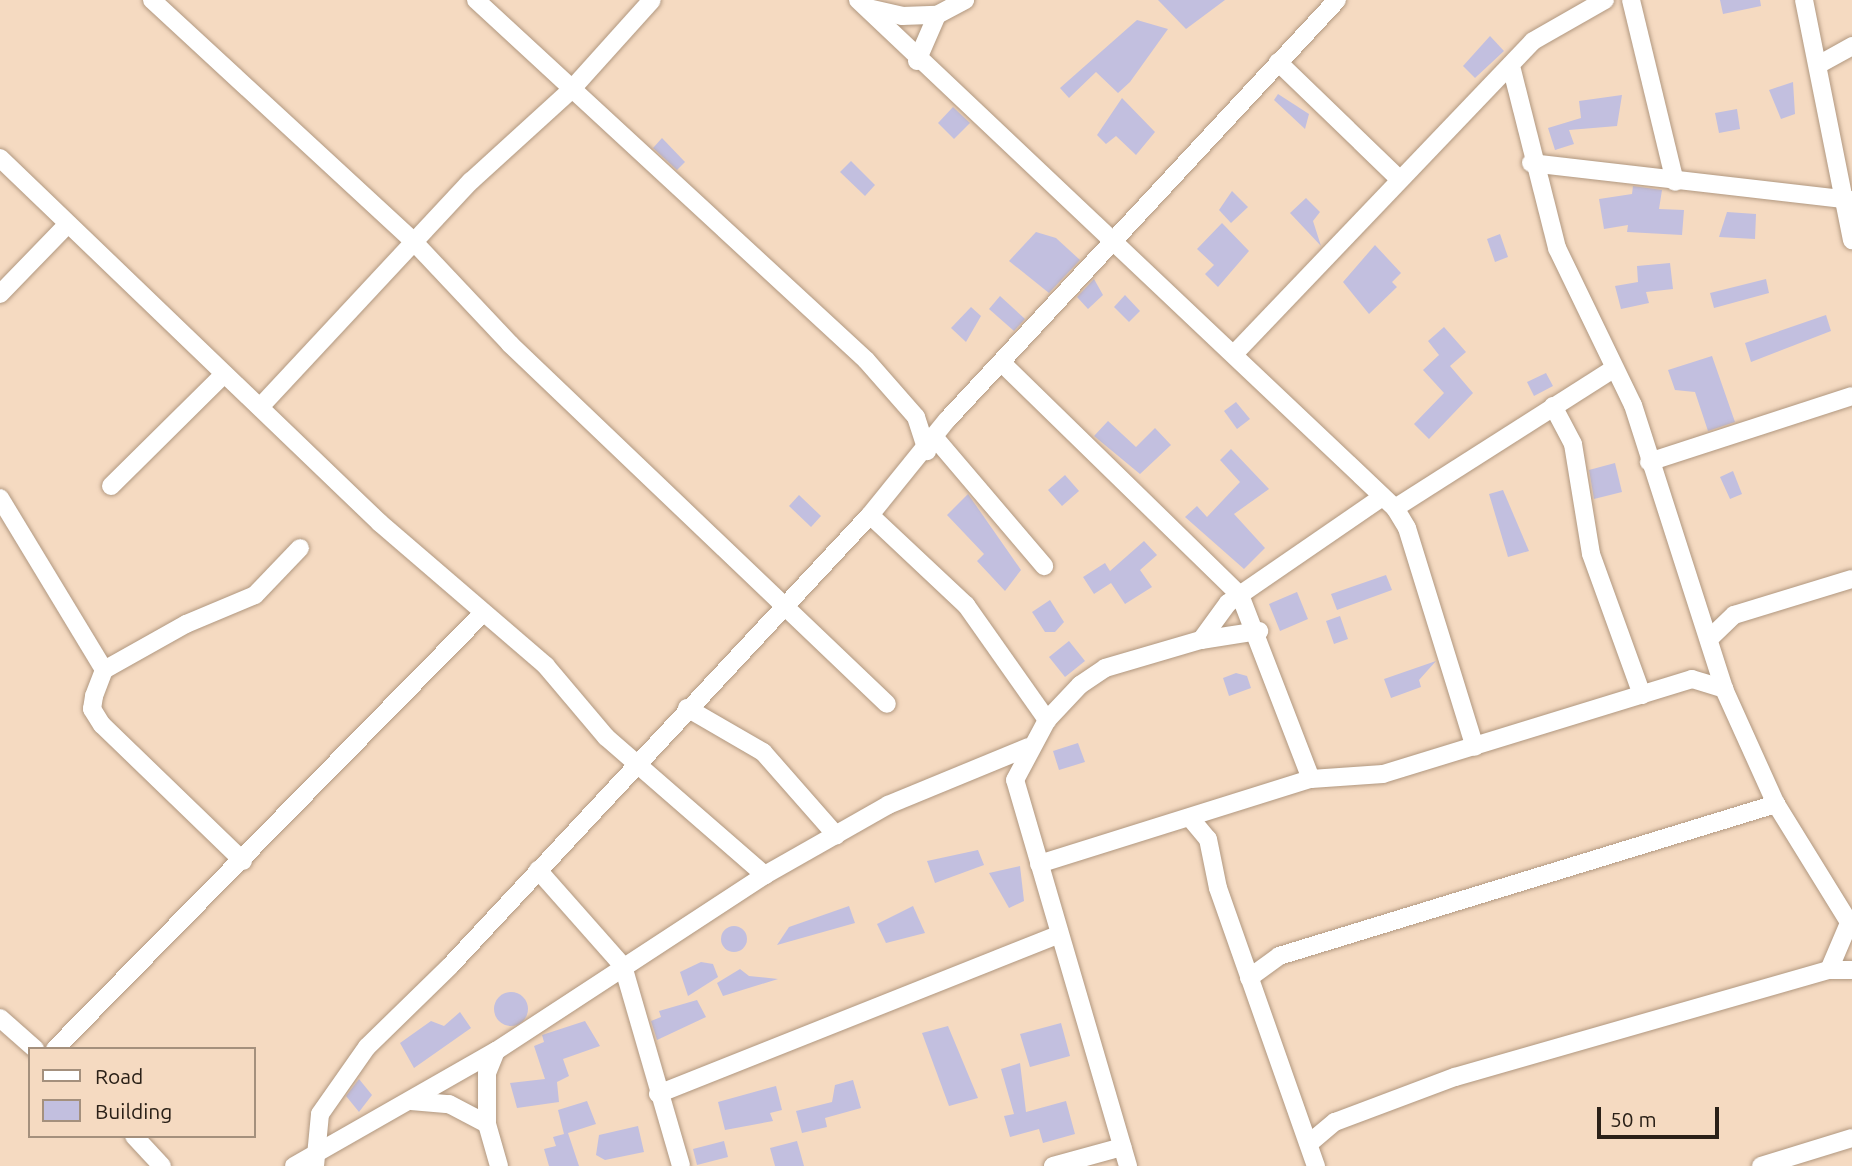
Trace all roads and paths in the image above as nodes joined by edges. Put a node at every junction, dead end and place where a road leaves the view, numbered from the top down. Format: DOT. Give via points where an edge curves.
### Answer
graph roads {
  1 [pos="152,0"];
  2 [pos="476,0"];
  3 [pos="652,0"];
  4 [pos="965,0"];
  5 [pos="1337,0"];
  6 [pos="1605,0"];
  7 [pos="1631,0"];
  8 [pos="1804,0"];
  9 [pos="861,3"];
  10 [pos="937,15"];
  11 [pos="1852,46"];
  12 [pos="917,61"];
  13 [pos="1278,62"];
  14 [pos="1818,65"];
  15 [pos="1512,70"];
  16 [pos="570,91"];
  17 [pos="0,158"];
  18 [pos="1531,163"];
  19 [pos="1399,179"];
  20 [pos="1675,182"];
  21 [pos="1848,200"];
  22 [pos="66,226"];
  23 [pos="1852,240"];
  24 [pos="414,242"];
  25 [pos="1115,242"];
  26 [pos="0,295"];
  27 [pos="1234,353"];
  28 [pos="1002,363"];
  29 [pos="1612,370"];
  30 [pos="224,374"];
  31 [pos="1852,396"];
  32 [pos="1553,406"];
  33 [pos="260,407"];
  34 [pos="916,418"];
  35 [pos="947,420"];
  36 [pos="932,445"];
  37 [pos="1648,461"];
  38 [pos="111,486"];
  39 [pos="0,498"];
  40 [pos="1388,502"];
  41 [pos="870,514"];
  42 [pos="300,548"];
  43 [pos="1044,566"];
  44 [pos="1852,579"];
  45 [pos="1240,595"];
  46 [pos="782,604"];
  47 [pos="1697,606"];
  48 [pos="482,614"];
  49 [pos="1734,615"];
  50 [pos="1259,631"];
  51 [pos="1201,640"];
  52 [pos="1711,647"];
  53 [pos="104,670"];
  54 [pos="1692,679"];
  55 [pos="1724,689"];
  56 [pos="1642,695"];
  57 [pos="887,704"];
  58 [pos="687,708"];
  59 [pos="1047,720"];
  60 [pos="1029,747"];
  61 [pos="1475,747"];
  62 [pos="636,764"];
  63 [pos="987,765"];
  64 [pos="1311,779"];
  65 [pos="1015,780"];
  66 [pos="1776,804"];
  67 [pos="1218,811"];
  68 [pos="1191,819"];
  69 [pos="836,835"];
  70 [pos="1208,839"];
  71 [pos="243,861"];
  72 [pos="1039,864"];
  73 [pos="538,870"];
  74 [pos="765,875"];
  75 [pos="1851,925"];
  76 [pos="1058,935"];
  77 [pos="1241,952"];
  78 [pos="1279,956"];
  79 [pos="623,966"];
  80 [pos="1829,970"];
  81 [pos="1852,970"];
  82 [pos="1249,978"];
  83 [pos="0,1018"];
  84 [pos="33,1047"];
  85 [pos="57,1047"];
  86 [pos="496,1051"];
  87 [pos="658,1094"];
  88 [pos="411,1101"];
  89 [pos="1301,1117"];
  90 [pos="1335,1122"];
  91 [pos="487,1124"];
  92 [pos="136,1138"];
  93 [pos="1852,1138"];
  94 [pos="1311,1141"];
  95 [pos="1122,1147"];
  96 [pos="314,1162"];
  97 [pos="162,1166"];
  98 [pos="295,1166"];
  99 [pos="499,1166"];
  100 [pos="681,1166"];
  101 [pos="1053,1166"];
  102 [pos="1128,1166"];
  103 [pos="1317,1166"];
  104 [pos="1761,1166"];
  1 -- 24 [label="street"];
  2 -- 16 [label="street"];
  3 -- 16 [label="street"];
  4 -- 10 [label="street"];
  5 -- 13 [label="street"];
  6 -- 15 [label="street" via="1533,41"];
  7 -- 20 [label="street"];
  8 -- 14 [label="street"];
  9 -- 10 [label="street" via="902,16"];
  9 -- 12 [label="street"];
  10 -- 12 [label="street"];
  11 -- 14 [label="street"];
  12 -- 25 [label="street"];
  13 -- 19 [label="street"];
  13 -- 25 [label="street"];
  14 -- 21 [label="street"];
  15 -- 18 [label="street"];
  15 -- 19 [label="street"];
  16 -- 24 [label="street"];
  16 -- 34 [label="street" via="866,360"];
  17 -- 22 [label="street"];
  18 -- 20 [label="street"];
  18 -- 29 [label="street" via="1557,248"];
  19 -- 27 [label="street"];
  20 -- 21 [label="street"];
  21 -- 23 [label="street"];
  22 -- 26 [label="street"];
  22 -- 30 [label="street"];
  24 -- 33 [label="street"];
  24 -- 46 [label="street" via="510,344"];
  25 -- 27 [label="street"];
  25 -- 28 [label="street"];
  27 -- 40 [label="street"];
  28 -- 35 [label="street"];
  28 -- 45 [label="street"];
  29 -- 32 [label="street"];
  29 -- 37 [label="street" via="1633,405"];
  30 -- 33 [label="street"];
  30 -- 38 [label="street"];
  31 -- 37 [label="street"];
  32 -- 40 [label="street"];
  32 -- 56 [label="street" via="1573,444 1591,554"];
  33 -- 48 [label="street"];
  34 -- 35 [label="street"];
  34 -- 36 [label="street"];
  35 -- 36 [label="street"];
  36 -- 41 [label="street"];
  36 -- 43 [label="street"];
  37 -- 47 [label="street"];
  39 -- 53 [label="street"];
  40 -- 45 [label="street"];
  40 -- 61 [label="street" via="1407,528"];
  41 -- 46 [label="street"];
  41 -- 59 [label="street" via="967,605"];
  42 -- 53 [label="street" via="255,595 186,624"];
  44 -- 49 [label="street"];
  45 -- 50 [label="street"];
  45 -- 51 [label="street"];
  46 -- 57 [label="street"];
  46 -- 58 [label="street"];
  47 -- 49 [label="street"];
  47 -- 52 [label="street"];
  48 -- 62 [label="street" via="546,666"];
  48 -- 71 [label="street"];
  49 -- 52 [label="street"];
  50 -- 51 [label="street"];
  50 -- 64 [label="street"];
  51 -- 59 [label="street" via="1105,668"];
  52 -- 54 [label="street"];
  52 -- 55 [label="street"];
  53 -- 71 [label="street" via="92,709 102,725"];
  54 -- 55 [label="street"];
  54 -- 56 [label="street"];
  55 -- 66 [label="street"];
  56 -- 61 [label="street"];
  58 -- 62 [label="street"];
  58 -- 69 [label="street" via="763,752"];
  59 -- 60 [label="street"];
  60 -- 63 [label="street"];
  60 -- 65 [label="street"];
  61 -- 64 [label="street" via="1383,774"];
  62 -- 73 [label="street"];
  62 -- 74 [label="street"];
  63 -- 65 [label="street"];
  63 -- 69 [label="street" via="888,805"];
  64 -- 67 [label="street"];
  65 -- 72 [label="street"];
  66 -- 75 [label="street"];
  66 -- 78 [label="street"];
  67 -- 68 [label="street"];
  67 -- 70 [label="street"];
  68 -- 70 [label="street"];
  68 -- 72 [label="street"];
  69 -- 74 [label="street"];
  70 -- 77 [label="street"];
  71 -- 85 [label="street"];
  72 -- 76 [label="street"];
  73 -- 79 [label="street"];
  73 -- 96 [label="street" via="335,1085 320,1114"];
  74 -- 79 [label="street"];
  75 -- 80 [label="street"];
  76 -- 87 [label="street"];
  76 -- 95 [label="street"];
  77 -- 78 [label="street"];
  77 -- 82 [label="street"];
  78 -- 82 [label="street"];
  79 -- 86 [label="street"];
  79 -- 87 [label="street"];
  80 -- 81 [label="street"];
  80 -- 90 [label="street" via="1468,1073"];
  82 -- 89 [label="street"];
  83 -- 84 [label="street"];
  86 -- 88 [label="street"];
  86 -- 91 [label="street" via="487,1073"];
  87 -- 100 [label="street"];
  88 -- 91 [label="street" via="449,1104"];
  88 -- 96 [label="street"];
  89 -- 90 [label="street"];
  89 -- 94 [label="street"];
  90 -- 94 [label="street"];
  91 -- 99 [label="street"];
  92 -- 97 [label="street"];
  93 -- 104 [label="street"];
  94 -- 103 [label="street"];
  95 -- 101 [label="street"];
  95 -- 102 [label="street"];
  96 -- 98 [label="street"];
}
